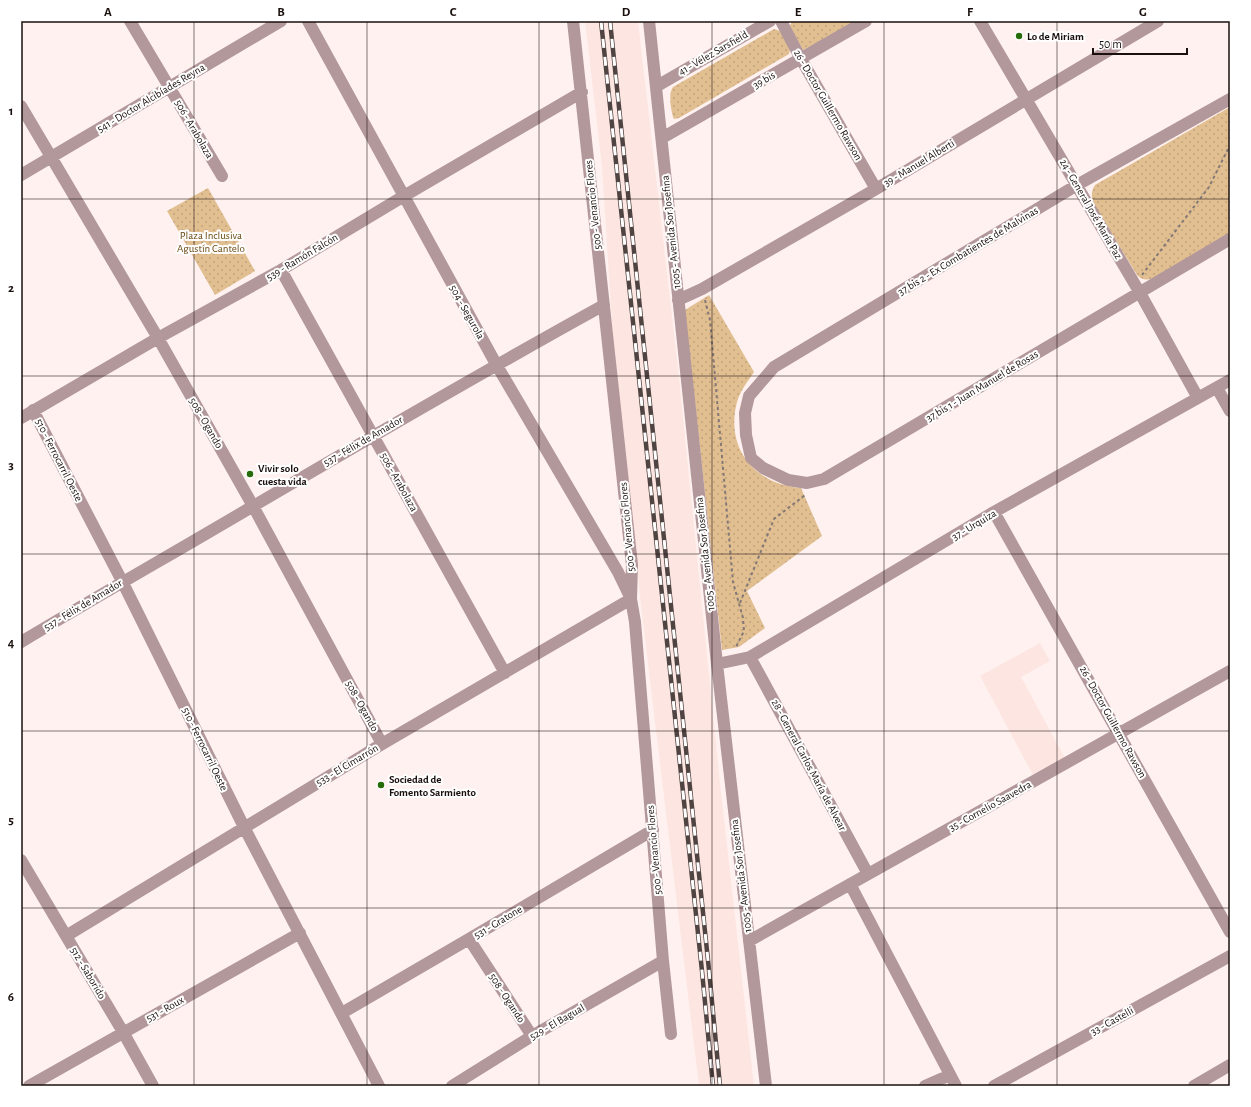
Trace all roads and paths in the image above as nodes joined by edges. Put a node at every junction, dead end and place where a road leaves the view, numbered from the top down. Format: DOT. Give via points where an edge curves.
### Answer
graph roads {
  1 [pos="130,21"];
  2 [pos="281,21"];
  3 [pos="308,21"];
  4 [pos="573,21"];
  5 [pos="649,21"];
  6 [pos="770,21"];
  7 [pos="781,21"];
  8 [pos="866,21"];
  9 [pos="980,21"];
  10 [pos="1158,21"];
  11 [pos="801,59"];
  12 [pos="657,86"];
  13 [pos="170,87"];
  14 [pos="582,92"];
  15 [pos="1025,99"];
  16 [pos="1230,99"];
  17 [pos="21,106"];
  18 [pos="662,138"];
  19 [pos="1230,145"];
  20 [pos="52,157"];
  21 [pos="21,175"];
  22 [pos="222,176"];
  23 [pos="1077,185"];
  24 [pos="876,189"];
  25 [pos="404,196"];
  26 [pos="1230,239"];
  27 [pos="281,270"];
  28 [pos="702,289"];
  29 [pos="1137,289"];
  30 [pos="678,300"];
  31 [pos="604,305"];
  32 [pos="158,338"];
  33 [pos="496,364"];
  34 [pos="1230,380"];
  35 [pos="1217,388"];
  36 [pos="1198,398"];
  37 [pos="33,410"];
  38 [pos="1230,411"];
  39 [pos="21,418"];
  40 [pos="373,435"];
  41 [pos="746,435"];
  42 [pos="808,493"];
  43 [pos="253,506"];
  44 [pos="994,512"];
  45 [pos="122,581"];
  46 [pos="631,599"];
  47 [pos="739,604"];
  48 [pos="21,642"];
  49 [pos="750,657"];
  50 [pos="723,663"];
  51 [pos="1230,671"];
  52 [pos="505,673"];
  53 [pos="1120,734"];
  54 [pos="382,744"];
  55 [pos="244,827"];
  56 [pos="653,830"];
  57 [pos="21,860"];
  58 [pos="868,874"];
  59 [pos="850,884"];
  60 [pos="1230,932"];
  61 [pos="300,933"];
  62 [pos="66,936"];
  63 [pos="469,940"];
  64 [pos="749,941"];
  65 [pos="1230,956"];
  66 [pos="663,961"];
  67 [pos="342,1013"];
  68 [pos="123,1032"];
  69 [pos="671,1034"];
  70 [pos="532,1036"];
  71 [pos="1230,1065"];
  72 [pos="953,1081"];
  73 [pos="29,1086"];
  74 [pos="153,1086"];
  75 [pos="379,1086"];
  76 [pos="452,1086"];
  77 [pos="766,1086"];
  78 [pos="925,1086"];
  79 [pos="994,1086"];
  80 [pos="1196,1086"];
  1 -- 13 [label="street, 506 - Arabolaza"];
  2 -- 13 [label="street, 541 - Doctor Alcibíades Reyna"];
  3 -- 25 [label="street, 504 - Segurola"];
  4 -- 14 [label="street, 500 - Venancio Flores"];
  5 -- 12 [label="street, 1005 - Avenida Sor Josefina"];
  6 -- 12 [label="street, 41 - Vélez Sarsfield"];
  7 -- 11 [label="street, 26 - Doctor Guillermo Rawson"];
  8 -- 11 [label="street, 39 bis"];
  9 -- 15 [label="street, 24 - General José María Paz"];
  10 -- 15 [label="street, 39 - Manuel Alberti"];
  11 -- 18 [label="street, 39 bis"];
  11 -- 24 [label="street, 26 - Doctor Guillermo Rawson"];
  12 -- 18 [label="street, 1005 - Avenida Sor Josefina"];
  13 -- 20 [label="street, 541 - Doctor Alcibíades Reyna"];
  13 -- 22 [label="street, 506 - Arabolaza"];
  14 -- 25 [label="street, 539 - Ramón Falcón"];
  14 -- 31 [label="street, 500 - Venancio Flores"];
  15 -- 23 [label="street, 24 - General José María Paz"];
  15 -- 24 [label="street, 39 - Manuel Alberti"];
  16 -- 23 [label="street, 37 bis 2 - Ex Combatientes de Malvinas"];
  17 -- 20 [label="street, 508 - Ogando"];
  18 -- 30 [label="street, 1005 - Avenida Sor Josefina"];
  19 -- 29 [label="path" via="1209,187"];
  20 -- 21 [label="street, 541 - Doctor Alcibíades Reyna"];
  20 -- 32 [label="street, 508 - Ogando"];
  23 -- 29 [label="street, 24 - General José María Paz"];
  23 -- 41 [label="street, 37 bis 2 - Ex Combatientes de Malvinas" via="774,367 749,396 745,414"];
  24 -- 28 [label="street, 39 - Manuel Alberti"];
  25 -- 27 [label="street, 539 - Ramón Falcón"];
  25 -- 33 [label="street, 504 - Segurola"];
  26 -- 29 [label="street, 37 bis 1 - Juan Manuel de Rosas"];
  27 -- 32 [label="street, 539 - Ramón Falcón"];
  27 -- 40 [label="street, 506 - Arabolaza"];
  28 -- 30 [label="street, 39 - Manuel Alberti"];
  28 -- 47 [label="path" via="710,320 732,582"];
  29 -- 36 [label="street, 24 - General José María Paz"];
  29 -- 41 [label="street, 37 bis 1 - Juan Manuel de Rosas" via="824,479 807,483 788,480 763,468 751,458"];
  30 -- 50 [label="street, 1005 - Avenida Sor Josefina"];
  31 -- 33 [label="street, 537 - Félix de Amador"];
  31 -- 46 [label="street, 500 - Venancio Flores" via="632,565"];
  32 -- 37 [label="street, 539 - Ramón Falcón"];
  32 -- 43 [label="street, 508 - Ogando"];
  33 -- 40 [label="street, 537 - Félix de Amador"];
  33 -- 46 [label="street, 504 - Segurola" via="618,572"];
  34 -- 35 [label="street, 37 - Urquiza"];
  35 -- 36 [label="street, 37 - Urquiza"];
  35 -- 38 [label="street"];
  36 -- 44 [label="street, 37 - Urquiza"];
  37 -- 39 [label="street, 539 - Ramón Falcón"];
  37 -- 45 [label="street, 510 - Ferrocarril Oeste"];
  40 -- 43 [label="street, 537 - Félix de Amador"];
  40 -- 52 [label="street, 506 - Arabolaza"];
  42 -- 47 [label="path" via="774,519"];
  43 -- 45 [label="street, 537 - Félix de Amador"];
  43 -- 54 [label="street, 508 - Ogando"];
  44 -- 49 [label="street, 37 - Urquiza"];
  44 -- 53 [label="street, 26 - Doctor Guillermo Rawson"];
  45 -- 48 [label="street, 537 - Félix de Amador"];
  45 -- 55 [label="street, 510 - Ferrocarril Oeste"];
  46 -- 52 [label="street, 533 - El Cimarrón"];
  46 -- 56 [label="street, 500 - Venancio Flores"];
  47 -- 50 [label="path" via="744,631"];
  49 -- 50 [label="street, 37 - Urquiza"];
  49 -- 58 [label="street, 28 - General Carlos María de Alvear"];
  50 -- 64 [label="street, 1005 - Avenida Sor Josefina"];
  51 -- 53 [label="street, 35 - Cornelio Saavedra"];
  52 -- 54 [label="street, 533 - El Cimarrón"];
  53 -- 58 [label="street, 35 - Cornelio Saavedra"];
  53 -- 60 [label="street, 26 - Doctor Guillermo Rawson"];
  54 -- 55 [label="street, 533 - El Cimarrón"];
  55 -- 61 [label="street, 510 - Ferrocarril Oeste"];
  55 -- 62 [label="street, 533 - El Cimarrón"];
  56 -- 63 [label="street, 531 - Gratone"];
  56 -- 66 [label="street, 500 - Venancio Flores"];
  57 -- 62 [label="street, 512 - Saborido"];
  58 -- 59 [label="street, 35 - Cornelio Saavedra"];
  59 -- 64 [label="street, 35 - Cornelio Saavedra"];
  59 -- 72 [label="street"];
  61 -- 67 [label="street, 510 - Ferrocarril Oeste"];
  61 -- 68 [label="street, 531 - Roux"];
  62 -- 68 [label="street, 512 - Saborido"];
  63 -- 67 [label="street, 531 - Gratone"];
  63 -- 70 [label="street, 508 - Ogando"];
  64 -- 77 [label="street, 1005 - Avenida Sor Josefina"];
  65 -- 79 [label="street, 33 - Castelli"];
  66 -- 69 [label="street, 500 - Venancio Flores"];
  66 -- 70 [label="street, 529 - El Bagual"];
  67 -- 75 [label="street, 510 - Ferrocarril Oeste"];
  68 -- 73 [label="street, 531 - Roux"];
  68 -- 74 [label="street, 512 - Saborido"];
  70 -- 76 [label="street, 529 - El Bagual"];
  71 -- 80 [label="street"];
  72 -- 78 [label="street"];
}
